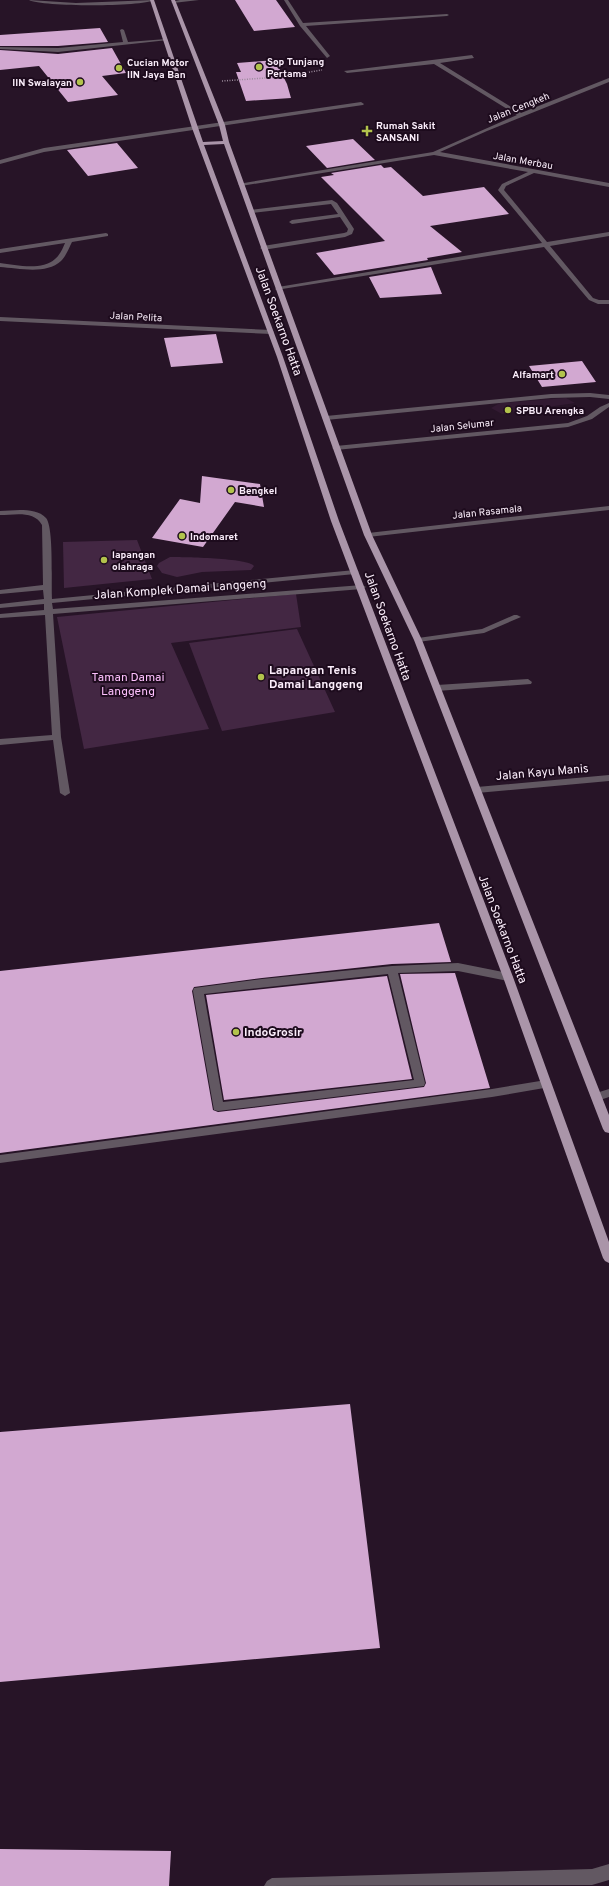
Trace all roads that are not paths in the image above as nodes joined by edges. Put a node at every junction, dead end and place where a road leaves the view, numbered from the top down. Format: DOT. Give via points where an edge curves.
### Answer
graph roads {
  1 [pos="31,0"];
  2 [pos="152,0"];
  3 [pos="197,0"];
  4 [pos="286,0"];
  5 [pos="173,1"];
  6 [pos="447,15"];
  7 [pos="302,25"];
  8 [pos="122,30"];
  9 [pos="166,40"];
  10 [pos="126,43"];
  11 [pos="0,48"];
  12 [pos="327,56"];
  13 [pos="472,57"];
  14 [pos="435,62"];
  15 [pos="347,71"];
  16 [pos="609,80"];
  17 [pos="361,104"];
  18 [pos="520,115"];
  19 [pos="222,125"];
  20 [pos="195,128"];
  21 [pos="226,142"];
  22 [pos="201,144"];
  23 [pos="434,153"];
  24 [pos="0,162"];
  25 [pos="534,171"];
  26 [pos="241,184"];
  27 [pos="609,185"];
  28 [pos="251,212"];
  29 [pos="342,214"];
  30 [pos="292,222"];
  31 [pos="609,234"];
  32 [pos="106,236"];
  33 [pos="69,242"];
  34 [pos="545,245"];
  35 [pos="263,248"];
  36 [pos="0,251"];
  37 [pos="0,265"];
  38 [pos="278,289"];
  39 [pos="609,302"];
  40 [pos="0,319"];
  41 [pos="271,332"];
  42 [pos="609,397"];
  43 [pos="609,405"];
  44 [pos="326,418"];
  45 [pos="336,448"];
  46 [pos="609,508"];
  47 [pos="0,513"];
  48 [pos="368,535"];
  49 [pos="355,572"];
  50 [pos="47,587"];
  51 [pos="362,587"];
  52 [pos="0,592"];
  53 [pos="48,601"];
  54 [pos="0,606"];
  55 [pos="50,611"];
  56 [pos="0,616"];
  57 [pos="517,617"];
  58 [pos="418,640"];
  59 [pos="528,682"];
  60 [pos="437,688"];
  61 [pos="57,736"];
  62 [pos="0,742"];
  63 [pos="609,778"];
  64 [pos="477,790"];
  65 [pos="65,793"];
  66 [pos="392,970"];
  67 [pos="508,977"];
  68 [pos="546,1084"];
  69 [pos="609,1093"];
  70 [pos="597,1097"];
  71 [pos="609,1128"];
  72 [pos="0,1159"];
  73 [pos="609,1258"];
  74 [pos="609,1872"];
  75 [pos="272,1886"];
  1 -- 2 [label="street" via="80,5"];
  2 -- 9 [label="main road, Jalan Soekarno Hatta"];
  3 -- 5 [label="street"];
  4 -- 7 [label="street"];
  5 -- 19 [label="main road, Jalan Soekarno Hatta"];
  6 -- 7 [label="street"];
  7 -- 12 [label="street"];
  8 -- 10 [label="street"];
  9 -- 10 [label="street"];
  9 -- 20 [label="main road, Jalan Soekarno Hatta"];
  10 -- 11 [label="street" via="58,50"];
  13 -- 14 [label="street"];
  14 -- 15 [label="street"];
  14 -- 18 [label="street"];
  16 -- 18 [label="street, Jalan Cengkeh"];
  17 -- 19 [label="street"];
  18 -- 23 [label="street, Jalan Cengkeh"];
  19 -- 20 [label="street"];
  19 -- 21 [label="main road, Jalan Soekarno Hatta"];
  20 -- 22 [label="main road, Jalan Soekarno Hatta"];
  20 -- 24 [label="street" via="44,150"];
  21 -- 22 [label="main road"];
  21 -- 26 [label="main road, Jalan Soekarno Hatta"];
  22 -- 41 [label="main road, Jalan Soekarno Hatta"];
  23 -- 25 [label="street, Jalan Merbau"];
  23 -- 26 [label="street"];
  25 -- 27 [label="street, Jalan Merbau"];
  25 -- 34 [label="street" via="501,190"];
  26 -- 28 [label="main road, Jalan Soekarno Hatta"];
  28 -- 29 [label="street" via="326,202 335,204"];
  28 -- 35 [label="main road, Jalan Soekarno Hatta"];
  29 -- 30 [label="street"];
  29 -- 35 [label="street" via="351,229 350,233"];
  31 -- 34 [label="street"];
  32 -- 33 [label="street"];
  33 -- 36 [label="street"];
  33 -- 37 [label="street" via="58,261 51,265 32,268"];
  34 -- 38 [label="street"];
  34 -- 39 [label="street" via="591,299"];
  35 -- 38 [label="main road, Jalan Soekarno Hatta"];
  38 -- 44 [label="main road, Jalan Soekarno Hatta"];
  40 -- 41 [label="street, Jalan Pelita"];
  41 -- 49 [label="main road, Jalan Soekarno Hatta" via="335,521"];
  42 -- 44 [label="street" via="551,396"];
  43 -- 45 [label="street, Jalan Selumar" via="583,421 568,425"];
  44 -- 45 [label="main road, Jalan Soekarno Hatta"];
  45 -- 48 [label="main road, Jalan Soekarno Hatta"];
  46 -- 48 [label="street, Jalan Rasamala"];
  47 -- 50 [label="street" via="27,512 43,518 46,525"];
  48 -- 58 [label="main road, Jalan Soekarno Hatta"];
  49 -- 51 [label="main road, Jalan Soekarno Hatta"];
  49 -- 53 [label="street, Jalan Komplek Damai Langgeng"];
  50 -- 52 [label="street"];
  50 -- 53 [label="street"];
  51 -- 55 [label="street, Jalan Komplek Damai Langgeng"];
  51 -- 67 [label="main road, Jalan Soekarno Hatta"];
  53 -- 54 [label="street, Jalan Komplek Damai Langgeng"];
  53 -- 55 [label="street"];
  55 -- 56 [label="street, Jalan Komplek Damai Langgeng"];
  55 -- 61 [label="street"];
  57 -- 58 [label="street" via="484,631"];
  58 -- 60 [label="main road, Jalan Soekarno Hatta"];
  59 -- 60 [label="street"];
  60 -- 64 [label="main road, Jalan Soekarno Hatta"];
  61 -- 62 [label="street"];
  61 -- 65 [label="street"];
  63 -- 64 [label="street, Jalan Kayu Manis"];
  64 -- 70 [label="main road, Jalan Soekarno Hatta"];
  66 -- 66 [label="street" via="198,992 218,1107 420,1083"];
  66 -- 67 [label="street" via="458,967"];
  67 -- 68 [label="main road, Jalan Soekarno Hatta"];
  68 -- 72 [label="street"];
  68 -- 73 [label="main road, Jalan Soekarno Hatta"];
  69 -- 70 [label="street"];
  70 -- 71 [label="main road, Jalan Soekarno Hatta"];
  74 -- 75 [label="street" via="592,1877"];
}
